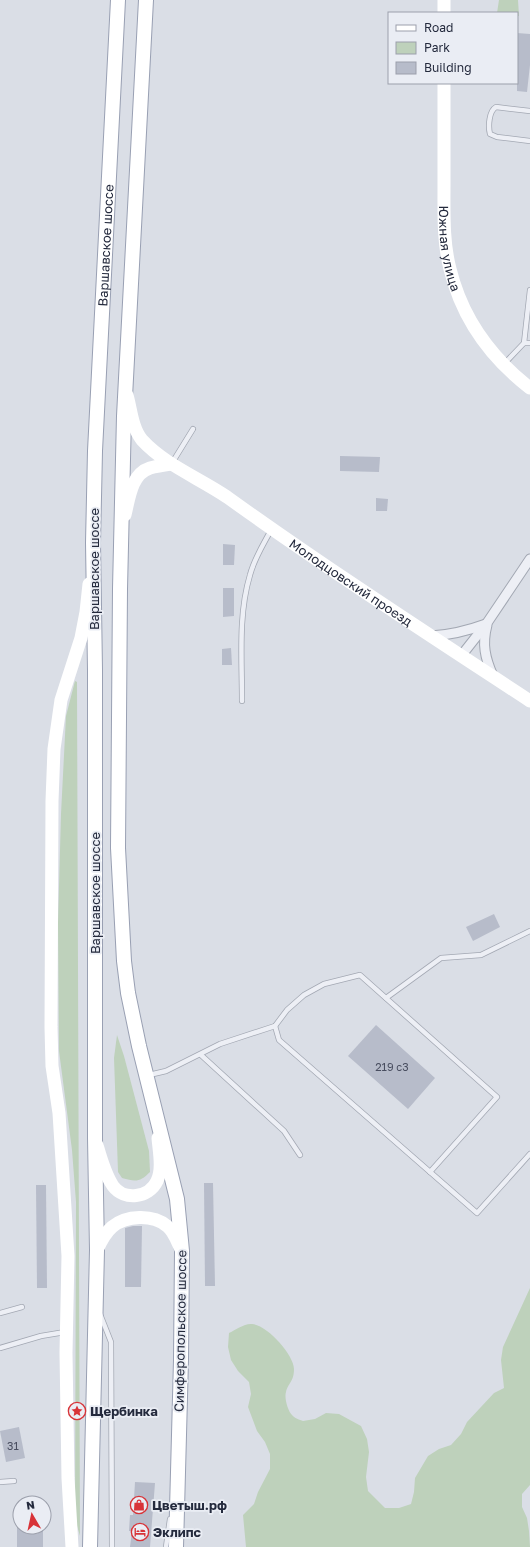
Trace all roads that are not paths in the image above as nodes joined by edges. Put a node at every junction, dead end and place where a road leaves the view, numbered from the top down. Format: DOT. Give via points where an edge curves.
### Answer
graph roads {
  1 [pos="118,0"];
  2 [pos="146,0"];
  3 [pos="444,0"];
  4 [pos="444,12"];
  5 [pos="444,84"];
  6 [pos="530,111"];
  7 [pos="530,141"];
  8 [pos="530,290"];
  9 [pos="524,343"];
  10 [pos="530,343"];
  11 [pos="503,365"];
  12 [pos="530,388"];
  13 [pos="126,392"];
  14 [pos="193,429"];
  15 [pos="171,464"];
  16 [pos="121,528"];
  17 [pos="271,529"];
  18 [pos="93,543"];
  19 [pos="530,559"];
  20 [pos="487,624"];
  21 [pos="431,636"];
  22 [pos="462,656"];
  23 [pos="494,677"];
  24 [pos="242,701"];
  25 [pos="530,701"];
  26 [pos="530,931"];
  27 [pos="386,998"];
  28 [pos="275,1026"];
  29 [pos="201,1054"];
  30 [pos="147,1075"];
  31 [pos="158,1117"];
  32 [pos="95,1138"];
  33 [pos="530,1154"];
  34 [pos="300,1155"];
  35 [pos="430,1172"];
  36 [pos="97,1250"];
  37 [pos="182,1251"];
  38 [pos="95,1301"];
  39 [pos="22,1307"];
  40 [pos="0,1313"];
  41 [pos="66,1332"];
  42 [pos="0,1348"];
  43 [pos="14,1481"];
  44 [pos="0,1482"];
  45 [pos="176,1482"];
  46 [pos="72,1547"];
  47 [pos="90,1547"];
  48 [pos="112,1547"];
  49 [pos="166,1547"];
  50 [pos="176,1547"];
  1 -- 18 [label="main road, Варшавское шоссе" via="95,451"];
  2 -- 13 [label="main road, Варшавское шоссе"];
  3 -- 4 [label="street"];
  5 -- 11 [label="street, Южная улица" via="444,230 449,268 461,303 475,330"];
  6 -- 7 [label="lane" via="496,107 491,112 489,130 490,134 497,137"];
  8 -- 9 [label="lane"];
  9 -- 10 [label="lane"];
  9 -- 11 [label="lane"];
  11 -- 12 [label="street, Южная улица"];
  13 -- 15 [label="street, Молодцовский проезд" via="137,432 142,440"];
  13 -- 16 [label="main road, Варшавское шоссе"];
  14 -- 15 [label="lane"];
  15 -- 16 [label="street" via="149,468 138,477"];
  15 -- 17 [label="street, Молодцовский проезд" via="224,495"];
  16 -- 30 [label="main road, Варшавское шоссе" via="118,848 120,902 128,993"];
  17 -- 21 [label="street, Молодцовский проезд"];
  17 -- 24 [label="lane" via="250,574 245,597 242,619"];
  18 -- 32 [label="main road, Варшавское шоссе"];
  18 -- 41 [label="street" via="81,638 61,700 57,724 52,801 51,1034 68,1256"];
  19 -- 20 [label="street"];
  20 -- 21 [label="street" via="461,633"];
  20 -- 22 [label="street"];
  20 -- 23 [label="street" via="484,653"];
  21 -- 22 [label="street, Молодцовский проезд"];
  22 -- 23 [label="street, Молодцовский проезд"];
  23 -- 25 [label="street, Молодцовский проезд"];
  26 -- 27 [label="lane" via="481,955 441,958"];
  27 -- 28 [label="lane" via="360,975 324,984 304,995 287,1010"];
  27 -- 35 [label="lane" via="497,1097"];
  28 -- 29 [label="lane" via="220,1044"];
  28 -- 35 [label="lane" via="279,1040"];
  29 -- 30 [label="lane" via="166,1071"];
  29 -- 34 [label="lane" via="284,1131"];
  30 -- 31 [label="main road, Симферопольское шоссе"];
  31 -- 32 [label="street" via="160,1171 157,1182 143,1194 136,1196 120,1193 113,1186"];
  31 -- 37 [label="main road, Симферопольское шоссе" via="177,1199"];
  32 -- 36 [label="main road"];
  33 -- 35 [label="lane" via="477,1213"];
  36 -- 37 [label="street" via="103,1236 113,1226 130,1218 152,1218 168,1227"];
  36 -- 38 [label="main road"];
  37 -- 45 [label="main road, Симферопольское шоссе"];
  38 -- 47 [label="main road"];
  38 -- 48 [label="lane" via="111,1342"];
  39 -- 40 [label="lane"];
  41 -- 42 [label="lane" via="56,1332"];
  41 -- 46 [label="street" via="68,1478"];
  43 -- 44 [label="lane"];
  45 -- 49 [label="lane"];
  45 -- 50 [label="main road, Симферопольское шоссе"];
}
